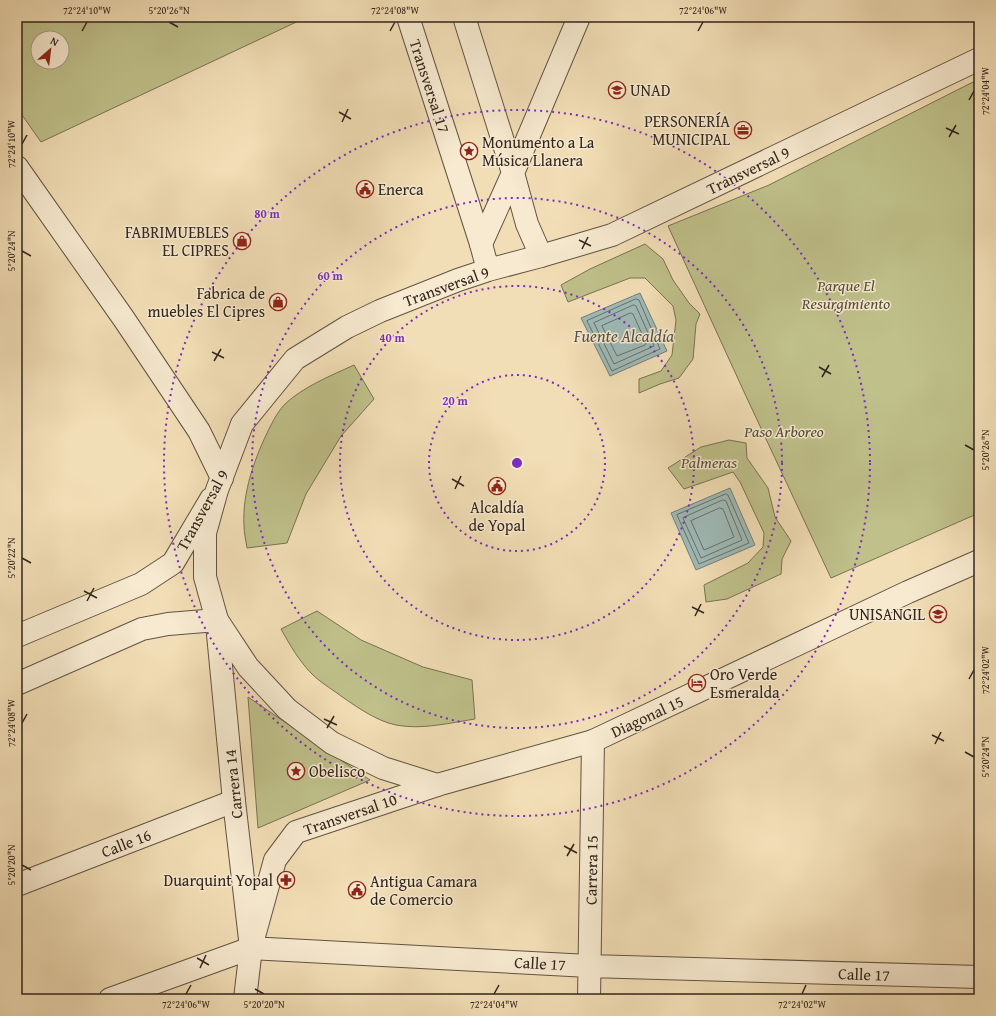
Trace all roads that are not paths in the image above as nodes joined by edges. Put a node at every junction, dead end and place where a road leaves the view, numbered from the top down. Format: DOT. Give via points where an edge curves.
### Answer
graph roads {
  1 [pos="408,17"];
  2 [pos="464,17"];
  3 [pos="579,17"];
  4 [pos="979,59"];
  5 [pos="17,167"];
  6 [pos="513,173"];
  7 [pos="481,244"];
  8 [pos="541,256"];
  9 [pos="488,270"];
  10 [pos="220,484"];
  11 [pos="979,561"];
  12 [pos="217,620"];
  13 [pos="17,636"];
  14 [pos="17,684"];
  15 [pos="593,742"];
  16 [pos="437,785"];
  17 [pos="234,801"];
  18 [pos="276,860"];
  19 [pos="17,885"];
  20 [pos="251,948"];
  21 [pos="589,966"];
  22 [pos="979,977"];
  23 [pos="110,999"];
  24 [pos="245,999"];
  25 [pos="589,999"];
  1 -- 7 [label="street, Transversal 17"];
  2 -- 6 [label="street"];
  3 -- 6 [label="street"];
  4 -- 8 [label="street, Transversal 9" via="612,235"];
  5 -- 10 [label="street" via="199,431"];
  6 -- 7 [label="street"];
  6 -- 8 [label="street" via="527,224"];
  7 -- 9 [label="street, Transversal 17"];
  8 -- 9 [label="street, Transversal 9"];
  9 -- 10 [label="street, Transversal 9" via="374,314 346,327 295,359 242,424"];
  10 -- 12 [label="street" via="205,533 206,577"];
  10 -- 13 [label="street, Transversal 9" via="173,563 141,584"];
  11 -- 15 [label="street, Diagonal 15" via="908,592"];
  12 -- 14 [label="street" via="142,629"];
  12 -- 16 [label="street" via="248,667 287,709 332,743 383,768"];
  12 -- 17 [label="street, Carrera 14"];
  15 -- 16 [label="street, Diagonal 15"];
  15 -- 21 [label="street, Carrera 15"];
  16 -- 18 [label="street, Transversal 10" via="296,832"];
  17 -- 19 [label="street, Calle 16"];
  17 -- 20 [label="street, Carrera 14"];
  18 -- 20 [label="street, Carrera 14"];
  20 -- 21 [label="street, Calle 17"];
  20 -- 23 [label="street, Calle 17"];
  20 -- 24 [label="street, Carrera 14"];
  21 -- 22 [label="street, Calle 17"];
  21 -- 25 [label="street, Carrera 15"];
}
